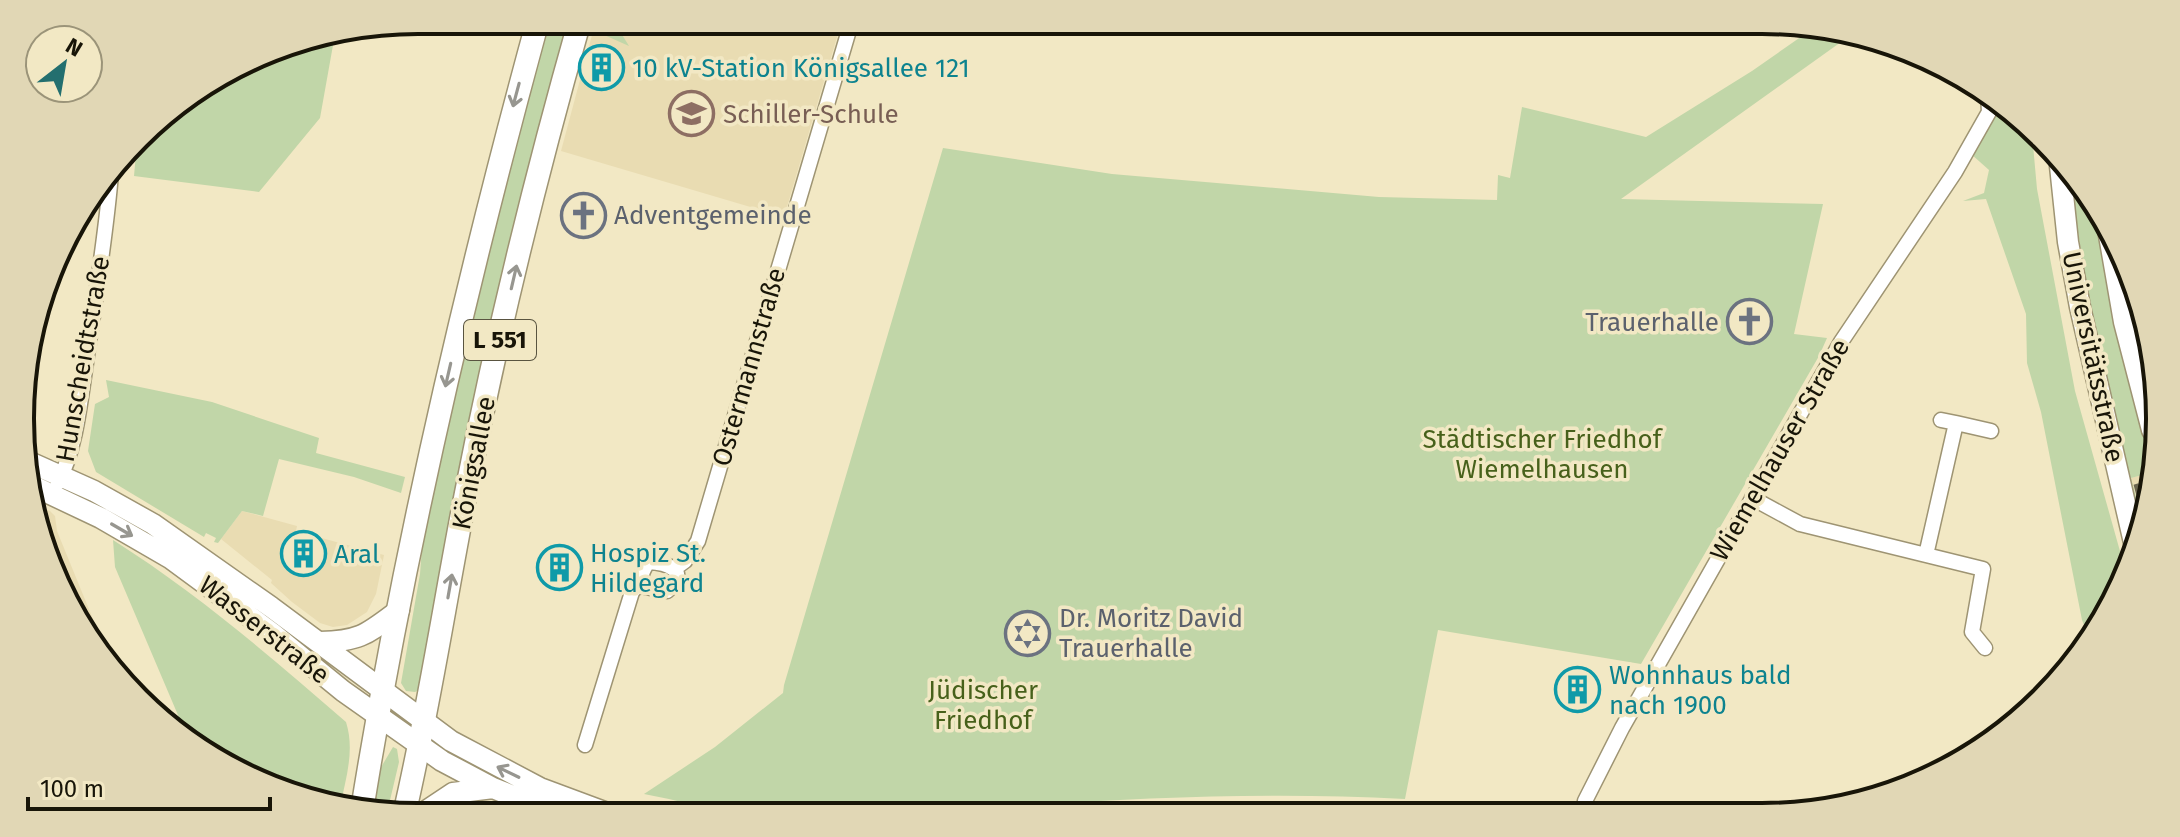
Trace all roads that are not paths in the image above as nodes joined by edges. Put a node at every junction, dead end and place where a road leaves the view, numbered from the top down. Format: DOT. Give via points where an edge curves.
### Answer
graph roads {
  1 [pos="534,34"];
  2 [pos="576,34"];
  3 [pos="848,34"];
  4 [pos="1989,108"];
  5 [pos="2061,177"];
  6 [pos="110,189"];
  7 [pos="2114,265"];
  8 [pos="2145,405"];
  9 [pos="1941,420"];
  10 [pos="1956,423"];
  11 [pos="1991,431"];
  12 [pos="37,469"];
  13 [pos="39,484"];
  14 [pos="57,485"];
  15 [pos="1752,498"];
  16 [pos="2130,527"];
  17 [pos="1926,555"];
  18 [pos="674,569"];
  19 [pos="641,581"];
  20 [pos="399,610"];
  21 [pos="320,642"];
  22 [pos="1985,648"];
  23 [pos="382,689"];
  24 [pos="377,716"];
  25 [pos="425,723"];
  26 [pos="585,745"];
  27 [pos="420,747"];
  28 [pos="493,788"];
  29 [pos="364,799"];
  30 [pos="407,803"];
  31 [pos="438,803"];
  32 [pos="530,803"];
  33 [pos="578,803"];
  34 [pos="1585,803"];
  1 -- 20 [label="main road, Königsallee / L 551, one-way" via="485,219"];
  25 -- 2 [label="main road, Königsallee / L 551, one-way" via="466,492"];
  3 -- 18 [label="street, Ostermannstraße" via="698,541"];
  4 -- 15 [label="street, Wiemelhauser Straße" via="1955,172 1841,342"];
  5 -- 16 [label="main road, Universitätsstraße" via="2080,307"];
  6 -- 14 [label="street, Hunscheidtstraße" via="86,363 70,452"];
  7 -- 8 [label="main road, Universitätsstraße"];
  9 -- 10 [label="street"];
  10 -- 11 [label="street"];
  10 -- 17 [label="street"];
  12 -- 14 [label="main road, Wasserstraße"];
  13 -- 14 [label="main road, Wasserstraße"];
  14 -- 21 [label="main road, Wasserstraße" via="153,524"];
  14 -- 24 [label="main road, Wasserstraße, one-way" via="170,558"];
  15 -- 17 [label="street" via="1800,524"];
  15 -- 34 [label="street, Wiemelhauser Straße"];
  17 -- 22 [label="street" via="1983,569 1972,632"];
  18 -- 19 [label="street" via="648,562"];
  18 -- 19 [label="street, Ostermannstraße" via="675,585 667,591 645,587"];
  19 -- 26 [label="street" via="632,592"];
  20 -- 21 [label="main road, Wasserstraße" via="363,637"];
  20 -- 23 [label="main road, Königsallee / L 551"];
  21 -- 23 [label="main road, Wasserstraße"];
  23 -- 24 [label="main road, Königsallee / L 551"];
  23 -- 25 [label="main road, Wasserstraße"];
  24 -- 27 [label="main road, Wasserstraße"];
  24 -- 29 [label="main road, Königsallee / L 551"];
  25 -- 27 [label="main road, Königsallee / L 551"];
  33 -- 25 [label="main road, Wasserstraße, one-way" via="464,749"];
  27 -- 28 [label="main road, Wasserstraße"];
  27 -- 30 [label="main road, Königsallee / L 551"];
  28 -- 31 [label="main road, Wasserstraße" via="453,793"];
  28 -- 32 [label="main road, Wasserstraße"];
}
